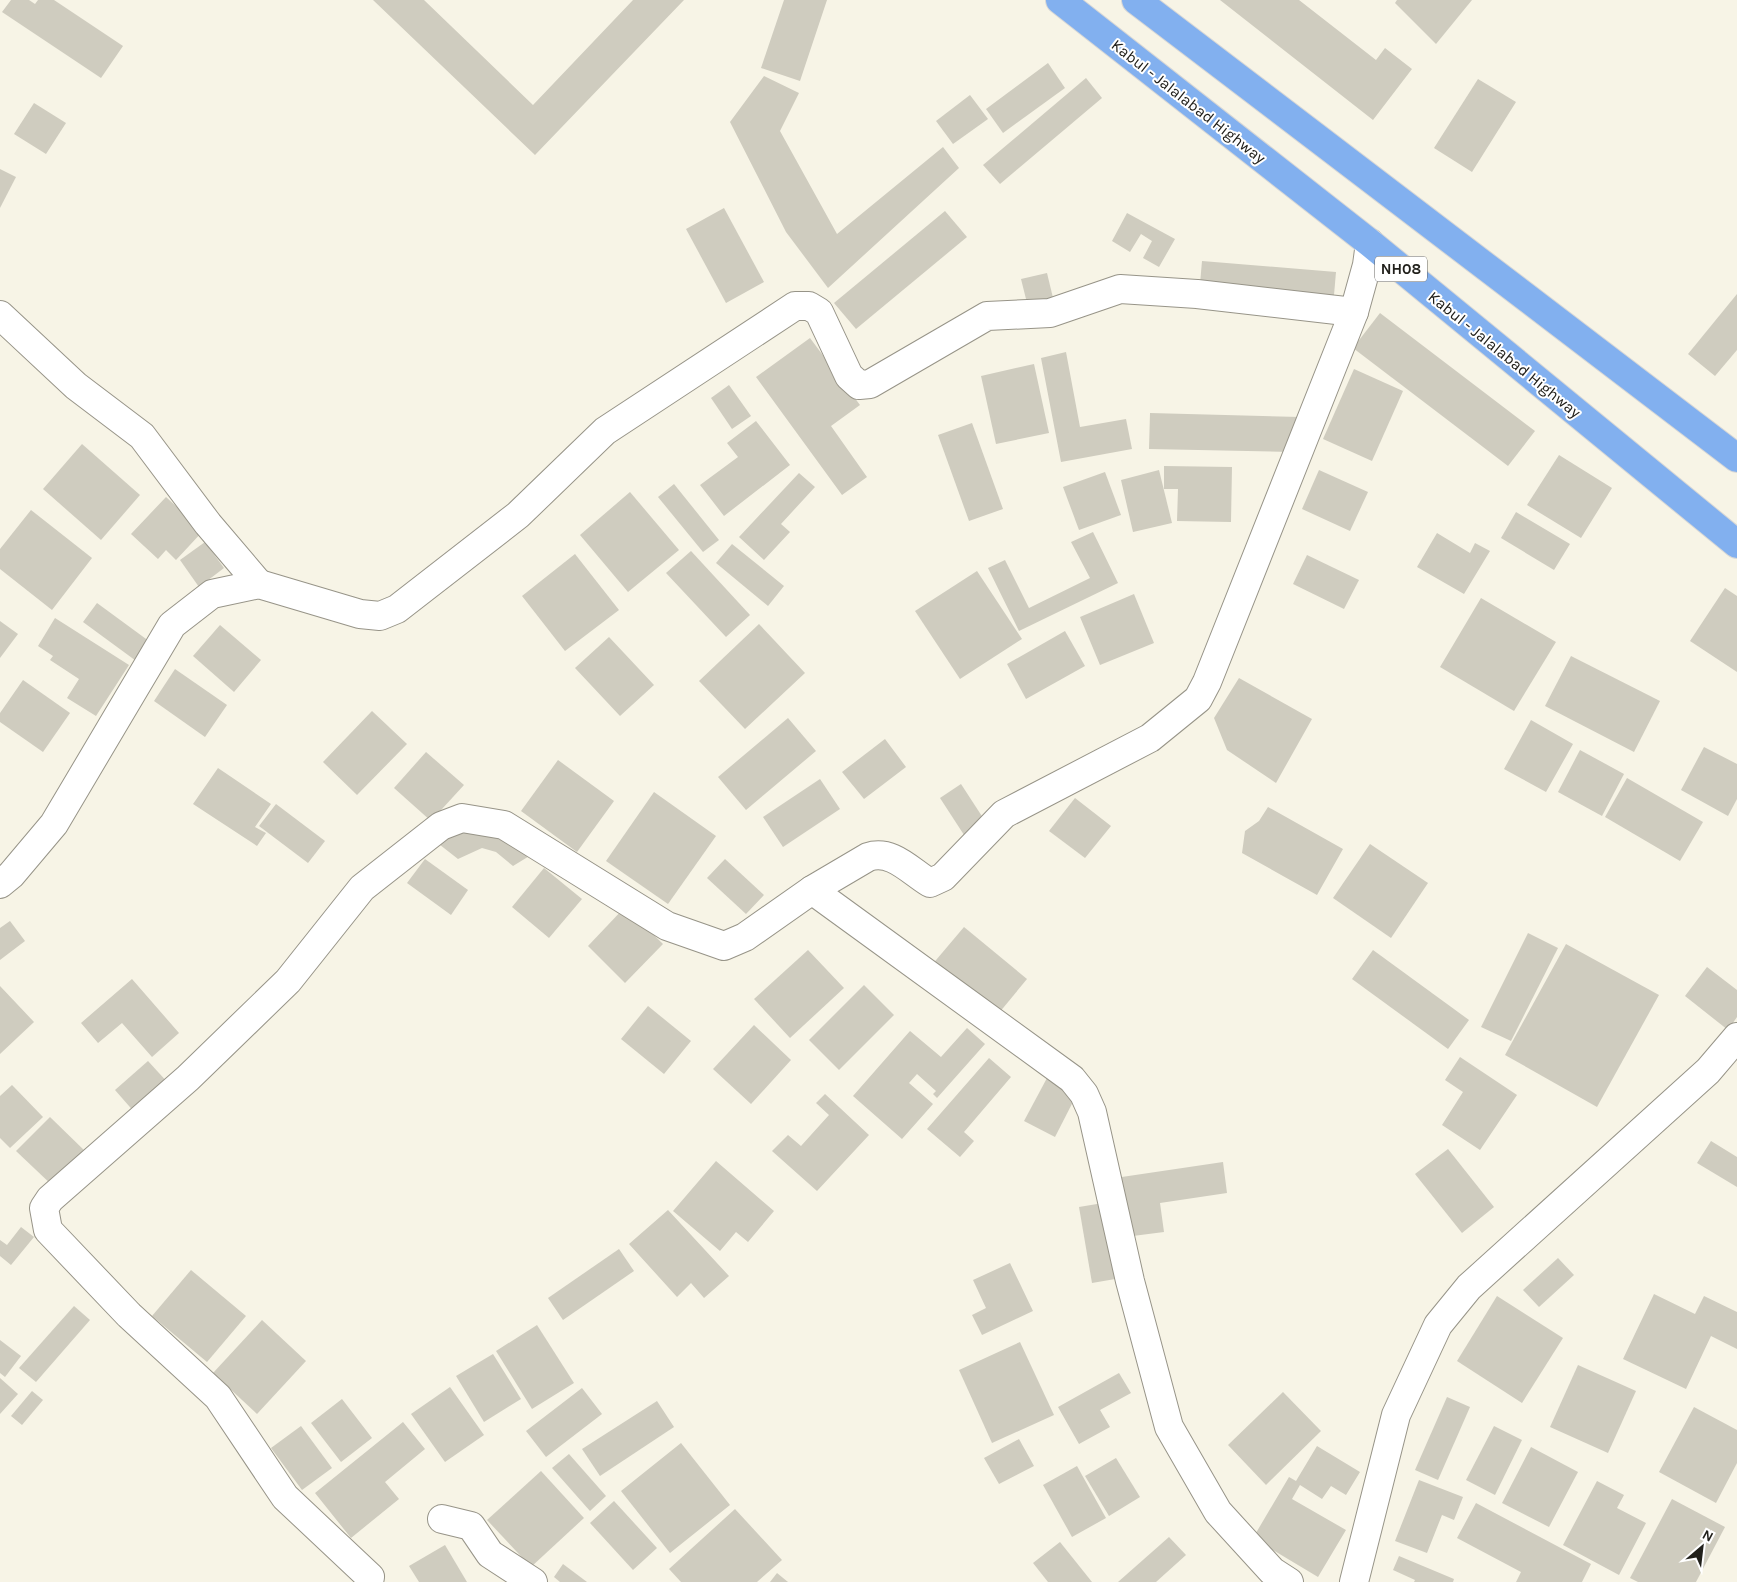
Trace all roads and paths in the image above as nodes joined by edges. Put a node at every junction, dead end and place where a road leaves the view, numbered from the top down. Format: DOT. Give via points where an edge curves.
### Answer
graph roads {
  1 [pos="1060,0"];
  2 [pos="1136,0"];
  3 [pos="1370,244"];
  4 [pos="1354,312"];
  5 [pos="0,315"];
  6 [pos="1728,450"];
  7 [pos="1737,544"];
  8 [pos="259,584"];
  9 [pos="0,884"];
  10 [pos="812,890"];
  11 [pos="1737,1038"];
  12 [pos="442,1519"];
  13 [pos="369,1582"];
  14 [pos="533,1582"];
  15 [pos="1289,1582"];
  16 [pos="1354,1582"];
  1 -- 3 [label="highway, Kabul - Jalalabad Highway / NH08"];
  2 -- 6 [label="highway"];
  3 -- 4 [label="street"];
  3 -- 7 [label="highway, Kabul - Jalalabad Highway / NH08"];
  4 -- 8 [label="street" via="1120,289 1050,313 987,316 870,384 859,385 849,376 819,312 809,306 795,306 605,431 518,515 397,609 380,616 360,614"];
  4 -- 10 [label="street" via="1198,700 1150,738 1004,814 943,877 930,883 890,855 878,854"];
  5 -- 8 [label="street" via="76,386 142,436 208,524"];
  8 -- 9 [label="street" via="212,594 172,625 54,824"];
  10 -- 13 [label="street" via="746,937 724,946 667,926 504,825 462,818 441,826 362,888 288,981 188,1078 44,1208 48,1230 129,1315 218,1397 285,1497 370,1577"];
  10 -- 15 [label="street" via="1072,1080 1084,1094 1105,1162 1130,1281 1169,1427 1218,1512 1272,1571"];
  11 -- 16 [label="street" via="1708,1071 1469,1287 1438,1325 1396,1416"];
  12 -- 14 [label="street" via="471,1526 490,1554"];
}
